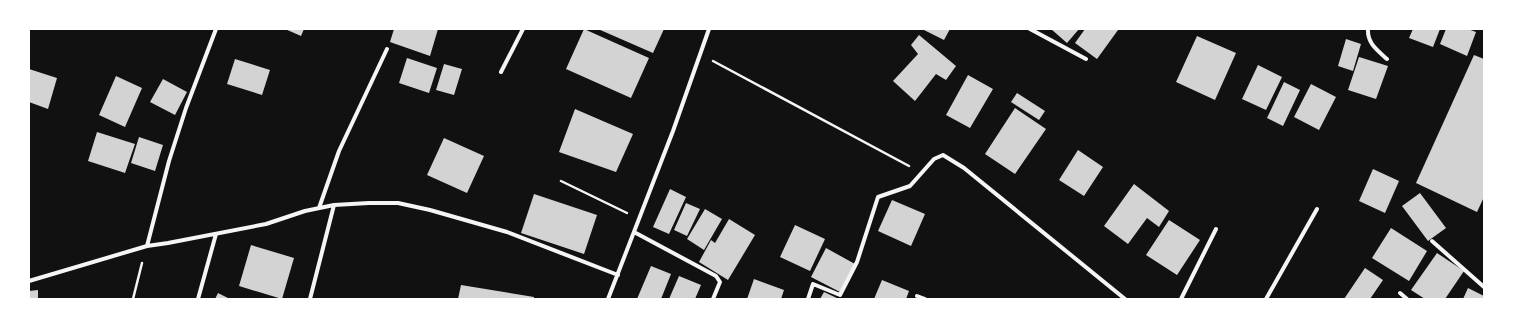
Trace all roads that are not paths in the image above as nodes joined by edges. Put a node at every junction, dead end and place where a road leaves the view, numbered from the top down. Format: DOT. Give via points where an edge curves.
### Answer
graph roads {
  1 [pos="216,29"];
  2 [pos="523,29"];
  3 [pos="709,29"];
  4 [pos="1030,29"];
  5 [pos="1368,29"];
  6 [pos="387,49"];
  7 [pos="1086,59"];
  8 [pos="1387,59"];
  9 [pos="501,72"];
  10 [pos="334,205"];
  11 [pos="319,208"];
  12 [pos="1317,209"];
  13 [pos="1216,229"];
  14 [pos="634,232"];
  15 [pos="216,234"];
  16 [pos="1432,241"];
  17 [pos="146,246"];
  18 [pos="618,275"];
  19 [pos="29,281"];
  20 [pos="1484,287"];
  21 [pos="1400,293"];
  22 [pos="917,296"];
  23 [pos="198,299"];
  24 [pos="310,299"];
  25 [pos="608,299"];
  26 [pos="713,299"];
  27 [pos="808,299"];
  28 [pos="925,299"];
  29 [pos="1125,299"];
  30 [pos="1181,299"];
  31 [pos="1266,299"];
  32 [pos="1407,299"];
  1 -- 17 [label="street" via="169,161"];
  2 -- 9 [label="street"];
  3 -- 14 [label="street"];
  4 -- 7 [label="street"];
  5 -- 8 [label="street" via="1367,37 1372,45"];
  6 -- 11 [label="street" via="339,151"];
  10 -- 11 [label="street"];
  10 -- 18 [label="street" via="398,203 430,210 507,232"];
  10 -- 24 [label="street"];
  11 -- 15 [label="street" via="266,224"];
  12 -- 31 [label="street"];
  13 -- 30 [label="street"];
  14 -- 18 [label="street"];
  14 -- 26 [label="street" via="716,276 720,282"];
  15 -- 17 [label="street"];
  15 -- 23 [label="street"];
  16 -- 20 [label="street"];
  17 -- 19 [label="street"];
  18 -- 25 [label="street"];
  21 -- 32 [label="street"];
  22 -- 28 [label="street"];
  27 -- 29 [label="street" via="813,284 840,295 857,262 878,197 910,186 934,159 943,155 964,168"];
}
